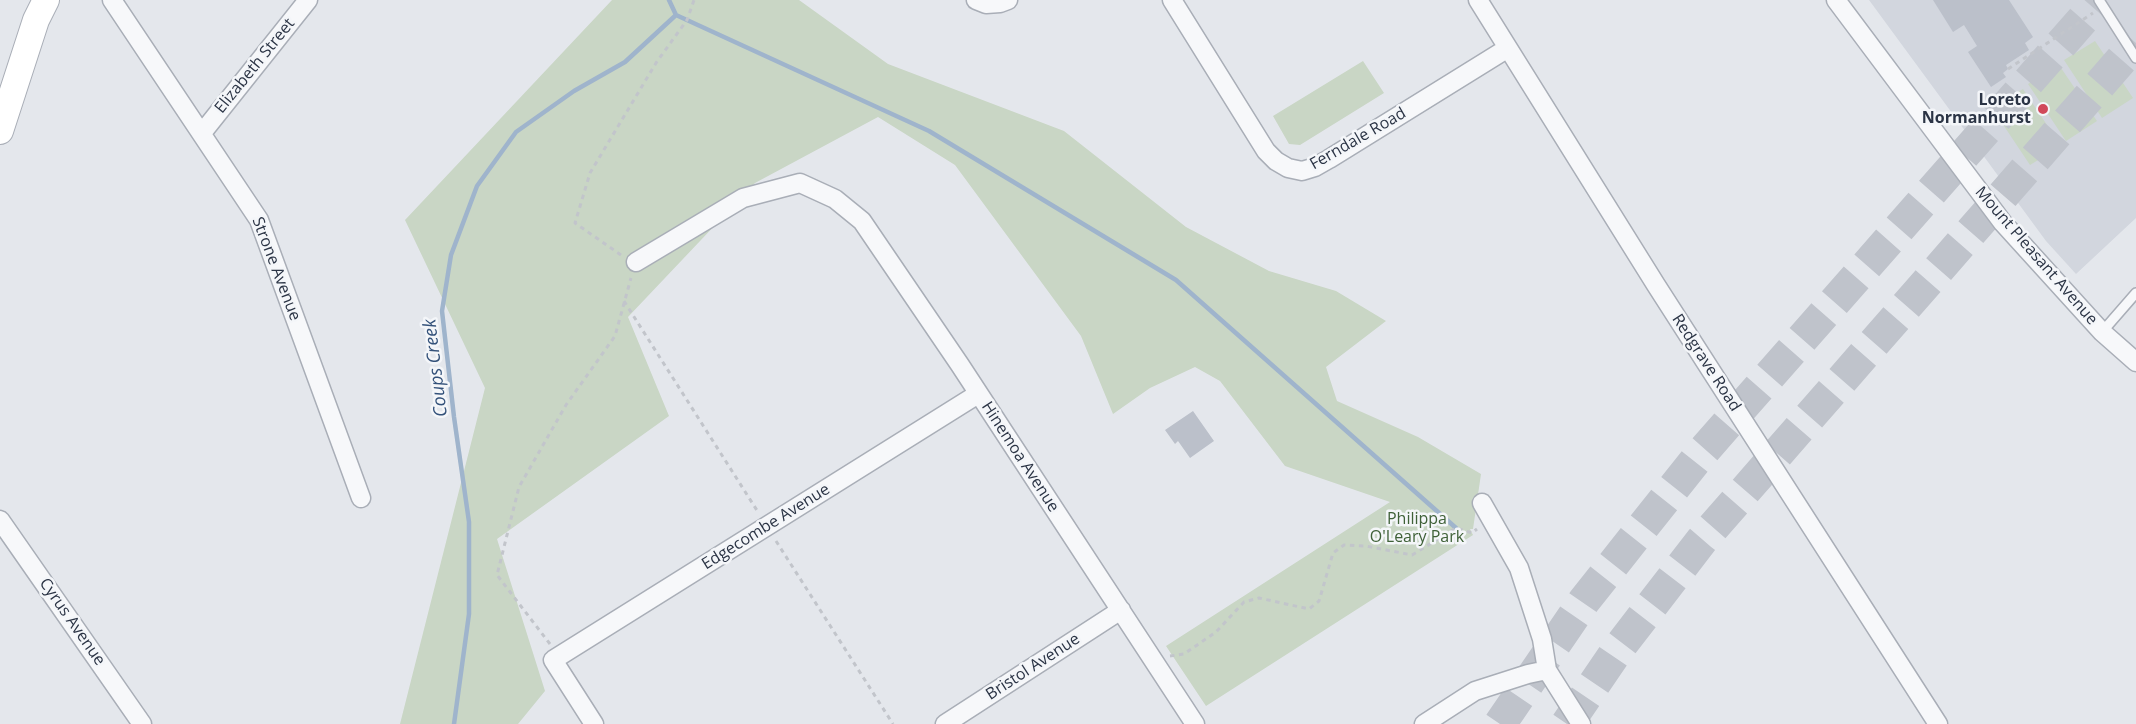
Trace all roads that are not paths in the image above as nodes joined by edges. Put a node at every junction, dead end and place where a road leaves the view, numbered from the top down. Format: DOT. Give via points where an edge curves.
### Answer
graph roads {
  1 [pos="46,0"];
  2 [pos="112,0"];
  3 [pos="309,0"];
  4 [pos="976,0"];
  5 [pos="1008,0"];
  6 [pos="1172,0"];
  7 [pos="1478,0"];
  8 [pos="1836,0"];
  9 [pos="2101,3"];
  10 [pos="1508,48"];
  11 [pos="2136,58"];
  12 [pos="0,131"];
  13 [pos="202,133"];
  14 [pos="636,262"];
  15 [pos="2136,293"];
  16 [pos="2102,332"];
  17 [pos="2136,362"];
  18 [pos="978,394"];
  19 [pos="361,498"];
  20 [pos="1482,503"];
  21 [pos="0,520"];
  22 [pos="1122,610"];
  23 [pos="1547,670"];
  24 [pos="142,724"];
  25 [pos="594,724"];
  26 [pos="945,724"];
  27 [pos="1195,724"];
  28 [pos="1424,724"];
  29 [pos="1581,724"];
  30 [pos="1938,724"];
  1 -- 12 [label="main road"];
  2 -- 13 [label="street, Strone Avenue"];
  3 -- 13 [label="street, Elizabeth Street"];
  4 -- 5 [label="street" via="986,4"];
  6 -- 10 [label="street, Ferndale Road" via="1266,151 1288,168 1302,171 1329,159"];
  7 -- 10 [label="street, Redgrave Road"];
  8 -- 16 [label="street, Mount Pleasant Avenue" via="2003,223"];
  9 -- 11 [label="lane"];
  10 -- 30 [label="street, Redgrave Road"];
  13 -- 19 [label="street, Strone Avenue" via="259,220"];
  14 -- 18 [label="street, Hinemoa Avenue" via="743,198 800,183 835,199 862,221"];
  15 -- 16 [label="lane"];
  16 -- 17 [label="street, Mount Pleasant Avenue"];
  18 -- 22 [label="street, Hinemoa Avenue"];
  18 -- 25 [label="street, Edgecombe Avenue" via="553,660"];
  20 -- 23 [label="street" via="1521,574 1542,639"];
  21 -- 24 [label="street, Cyrus Avenue"];
  22 -- 26 [label="street, Bristol Avenue"];
  22 -- 27 [label="street, Hinemoa Avenue"];
  23 -- 28 [label="street" via="1475,691"];
  23 -- 29 [label="street"];
}
